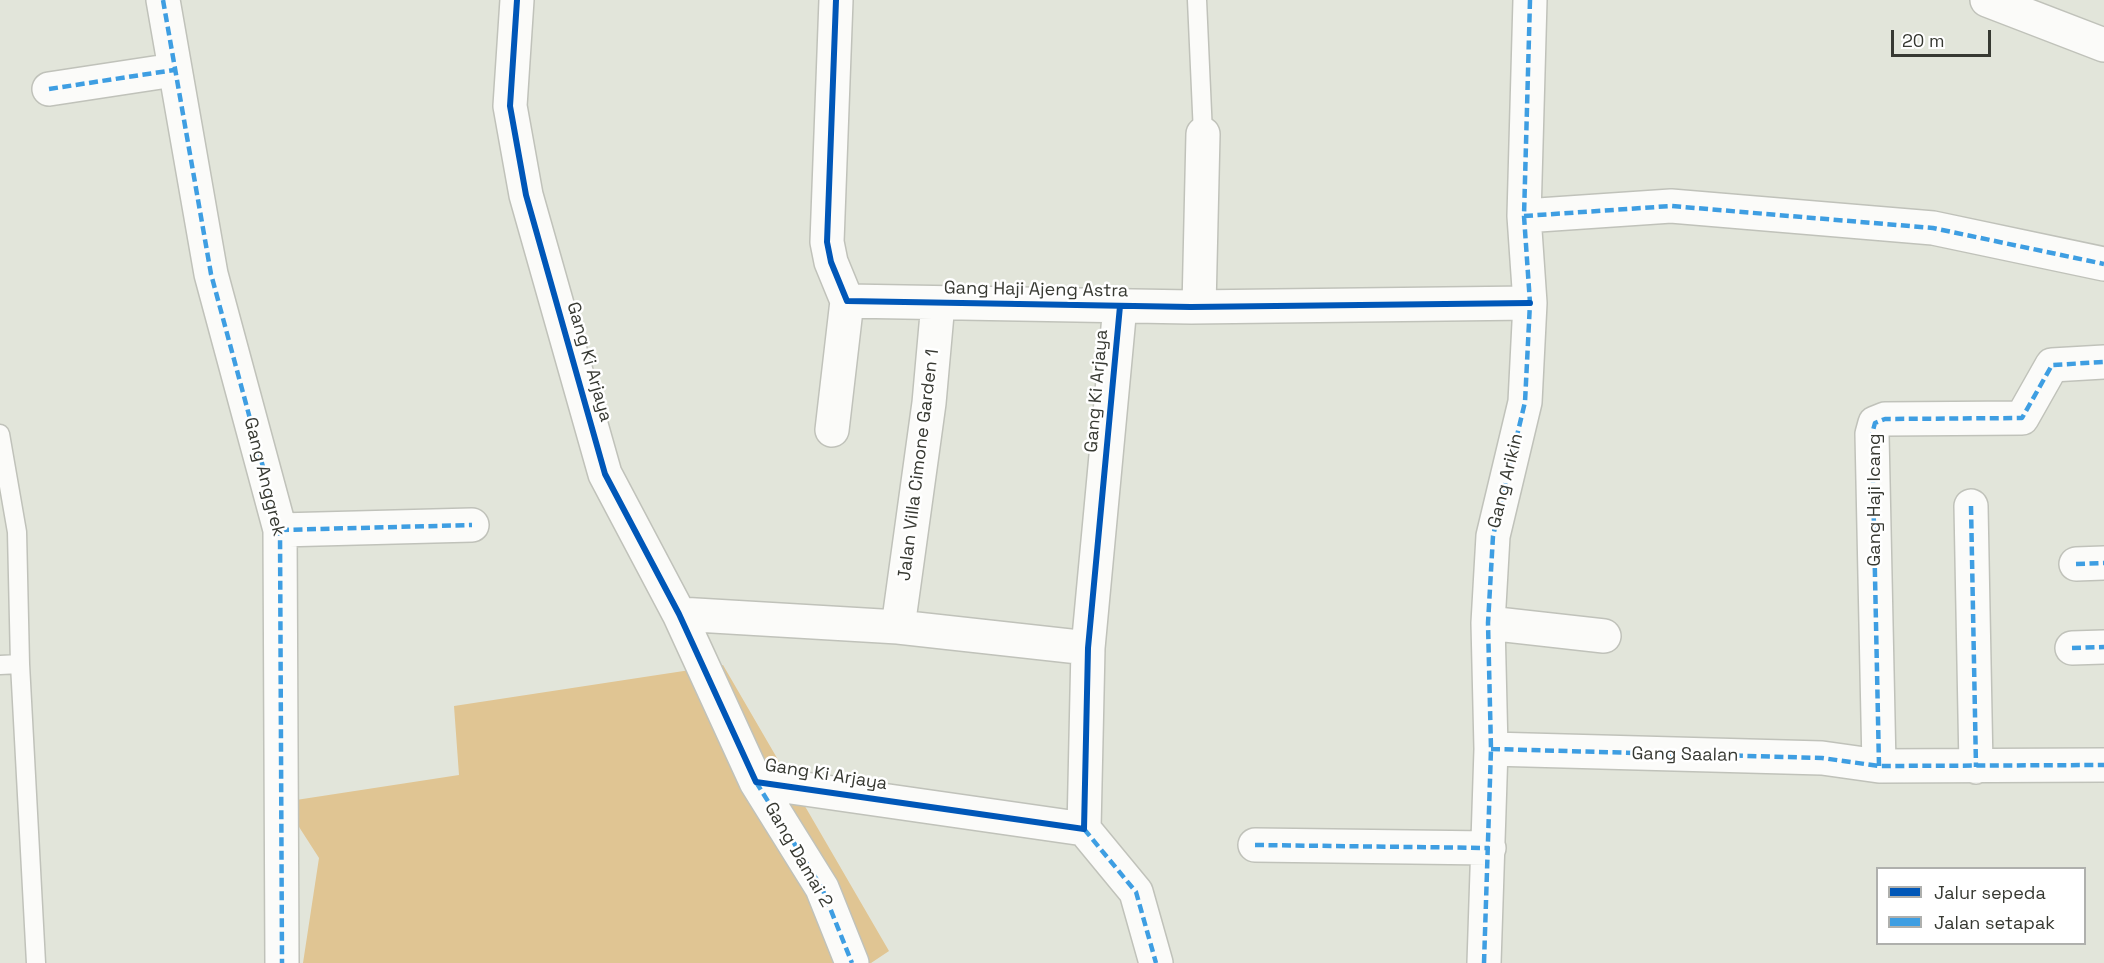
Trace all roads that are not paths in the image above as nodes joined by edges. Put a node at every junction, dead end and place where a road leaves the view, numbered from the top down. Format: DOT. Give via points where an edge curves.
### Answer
graph roads {
  1 [pos="163,0"];
  2 [pos="517,0"];
  3 [pos="836,0"];
  4 [pos="1197,0"];
  5 [pos="1530,0"];
  6 [pos="1987,0"];
  7 [pos="2104,45"];
  8 [pos="174,70"];
  9 [pos="49,89"];
  10 [pos="1203,134"];
  11 [pos="1524,216"];
  12 [pos="2104,264"];
  13 [pos="847,301"];
  14 [pos="938,303"];
  15 [pos="1530,303"];
  16 [pos="1120,306"];
  17 [pos="1199,307"];
  18 [pos="2104,362"];
  19 [pos="832,430"];
  20 [pos="0,434"];
  21 [pos="1971,506"];
  22 [pos="472,525"];
  23 [pos="280,530"];
  24 [pos="679,614"];
  25 [pos="1488,623"];
  26 [pos="898,627"];
  27 [pos="1604,636"];
  28 [pos="2104,647"];
  29 [pos="1088,648"];
  30 [pos="2072,648"];
  31 [pos="20,664"];
  32 [pos="0,665"];
  33 [pos="1491,749"];
  34 [pos="2104,765"];
  35 [pos="1880,766"];
  36 [pos="1976,766"];
  37 [pos="756,782"];
  38 [pos="1084,829"];
  39 [pos="1255,844"];
  40 [pos="1489,848"];
  41 [pos="36,963"];
  42 [pos="282,963"];
  43 [pos="852,963"];
  44 [pos="1156,963"];
  45 [pos="1484,963"];
  1 -- 8 [label="street, Gang Anggrek"];
  2 -- 24 [label="street, Gang Ki Arjaya" via="510,106 526,195 604,474"];
  3 -- 13 [label="street" via="827,242"];
  4 -- 10 [label="lane"];
  5 -- 11 [label="street, Gang Arikin"];
  6 -- 7 [label="street"];
  8 -- 9 [label="street"];
  8 -- 23 [label="street, Gang Anggrek" via="211,274"];
  10 -- 17 [label="street"];
  11 -- 12 [label="street" via="1671,206 1921,227"];
  11 -- 15 [label="street, Gang Arikin"];
  13 -- 14 [label="street, Gang Haji Ajeng Astra"];
  13 -- 19 [label="street"];
  14 -- 16 [label="street, Gang Haji Ajeng Astra"];
  14 -- 26 [label="street, Jalan Villa Cimone Garden 1" via="928,415"];
  15 -- 17 [label="street, Gang Haji Ajeng Astra"];
  15 -- 25 [label="street, Gang Arikin" via="1526,402 1493,536"];
  16 -- 17 [label="street, Gang Haji Ajeng Astra"];
  16 -- 29 [label="street, Gang Ki Arjaya"];
  18 -- 35 [label="street, Gang Haji Icang" via="2052,364 2022,418 1885,419 1875,423 1872,434"];
  20 -- 31 [label="lane" via="17,532"];
  21 -- 36 [label="street"];
  22 -- 23 [label="street"];
  23 -- 42 [label="street, Gang Anggrek"];
  24 -- 26 [label="street"];
  24 -- 37 [label="street, Gang Ki Arjaya"];
  25 -- 27 [label="street"];
  25 -- 33 [label="street, Gang Arikin"];
  26 -- 29 [label="street"];
  28 -- 30 [label="street"];
  29 -- 38 [label="street, Gang Ki Arjaya"];
  31 -- 32 [label="lane"];
  31 -- 41 [label="lane"];
  33 -- 35 [label="street, Gang Saalan" via="1822,758"];
  33 -- 40 [label="street, Gang Arikin"];
  34 -- 36 [label="street, Gang Saalan"];
  35 -- 36 [label="street, Gang Saalan"];
  37 -- 38 [label="street, Gang Ki Arjaya"];
  37 -- 43 [label="street, Gang Damai 2" via="822,888"];
  38 -- 44 [label="street" via="1136,892"];
  39 -- 40 [label="street"];
  40 -- 45 [label="street, Gang Arikin"];
}
